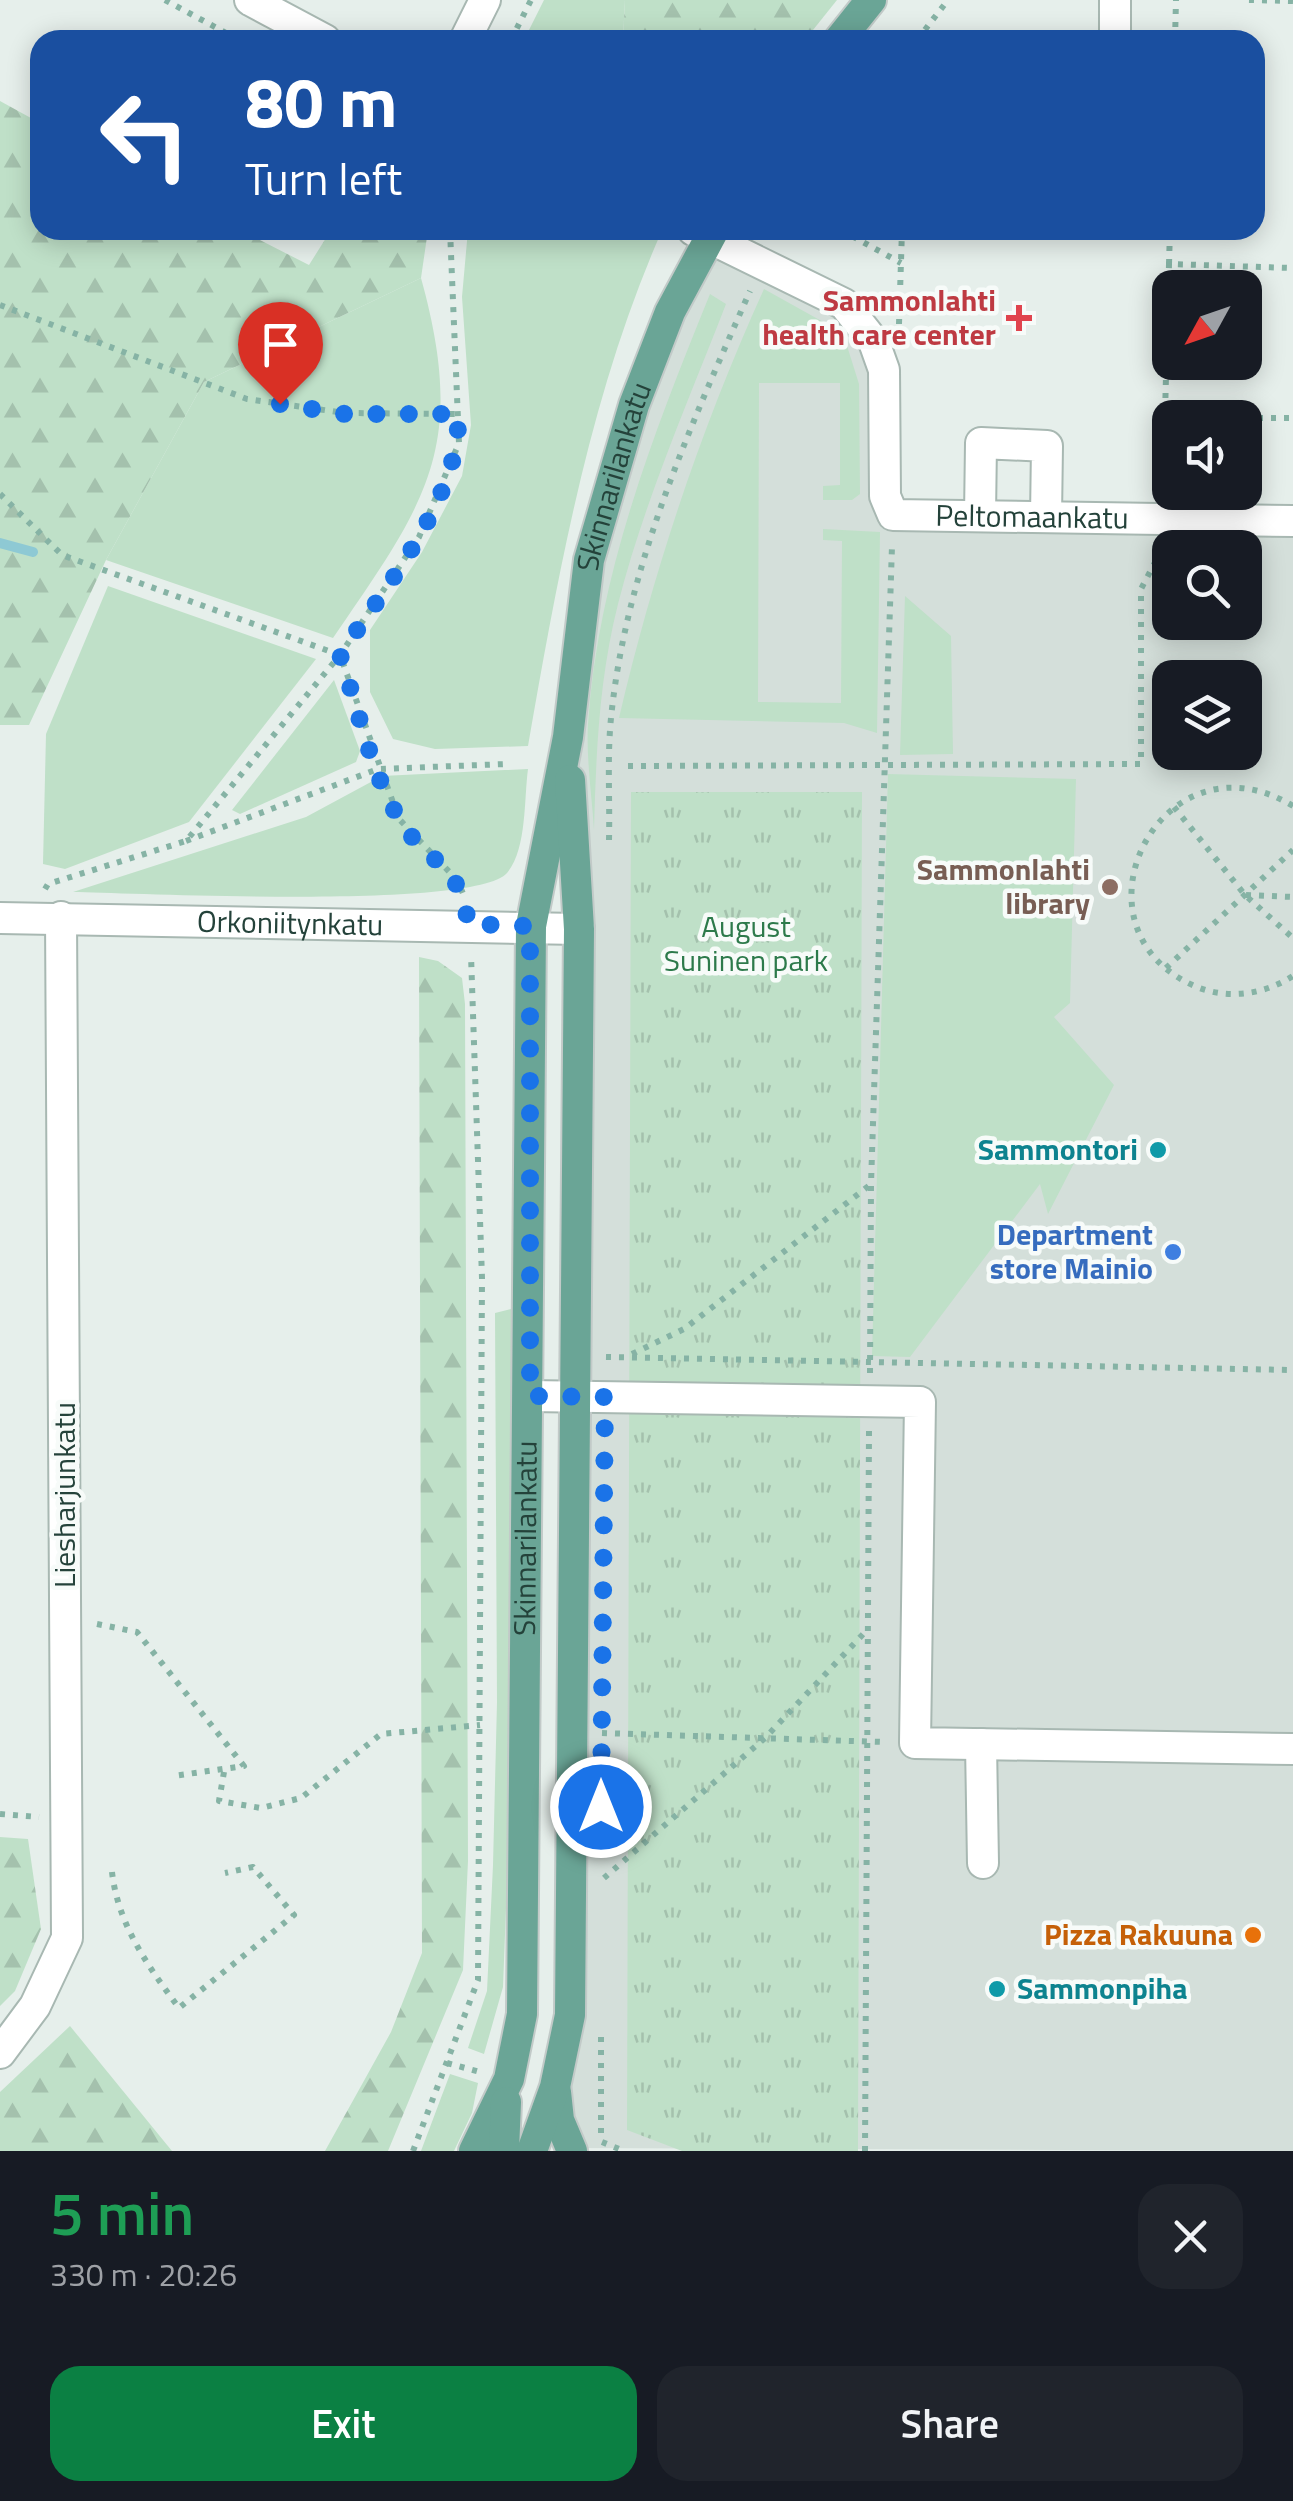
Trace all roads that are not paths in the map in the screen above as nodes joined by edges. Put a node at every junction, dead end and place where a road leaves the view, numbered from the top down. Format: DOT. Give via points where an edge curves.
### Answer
graph roads {
  1 [pos="250,0"];
  2 [pos="486,0"];
  3 [pos="871,0"];
  4 [pos="1115,0"];
  5 [pos="306,30"];
  6 [pos="470,30"];
  7 [pos="847,30"];
  8 [pos="1115,30"];
  9 [pos="702,240"];
  10 [pos="717,240"];
  11 [pos="980,516"];
  12 [pos="1046,517"];
  13 [pos="1293,521"];
  14 [pos="568,737"];
  15 [pos="52,905"];
  16 [pos="0,918"];
  17 [pos="530,926"];
  18 [pos="579,930"];
  19 [pos="530,1396"];
  20 [pos="574,1397"];
  21 [pos="981,1744"];
  22 [pos="1293,1749"];
  23 [pos="982,1864"];
  24 [pos="0,2053"];
  25 [pos="508,2079"];
  26 [pos="555,2087"];
  27 [pos="592,2148"];
  28 [pos="474,2151"];
  29 [pos="504,2151"];
  30 [pos="532,2151"];
  1 -- 5 [label="street"];
  2 -- 6 [label="street"];
  3 -- 7 [label="main road"];
  4 -- 8 [label="street"];
  9 -- 14 [label="main road, Skinnarilankatu" via="634,405 594,543"];
  10 -- 11 [label="street, Peltomaankatu" via="844,304 874,342 884,370 886,496 893,515"];
  11 -- 12 [label="street, Peltomaankatu"];
  11 -- 12 [label="street" via="982,443 1047,446"];
  12 -- 13 [label="street, Peltomaankatu"];
  14 -- 17 [label="main road, Skinnarilankatu"];
  14 -- 18 [label="main road, Skinnarilankatu"];
  15 -- 16 [label="street, Orkoniitynkatu"];
  15 -- 17 [label="street, Orkoniitynkatu"];
  15 -- 24 [label="street, Liesharjunkatu" via="67,1938 36,2006"];
  17 -- 18 [label="street, Orkoniitynkatu"];
  17 -- 19 [label="main road, Skinnarilankatu"];
  18 -- 20 [label="main road, Skinnarilankatu"];
  19 -- 20 [label="street"];
  19 -- 25 [label="main road, Skinnarilankatu" via="522,2014"];
  20 -- 21 [label="street" via="920,1402 916,1743"];
  20 -- 26 [label="main road, Skinnarilankatu" via="570,2014"];
  21 -- 22 [label="street"];
  21 -- 23 [label="street"];
  25 -- 28 [label="main road, Skinnarilankatu"];
  25 -- 29 [label="main road"];
  26 -- 27 [label="main road" via="559,2120"];
  26 -- 30 [label="main road, Skinnarilankatu"];
}
